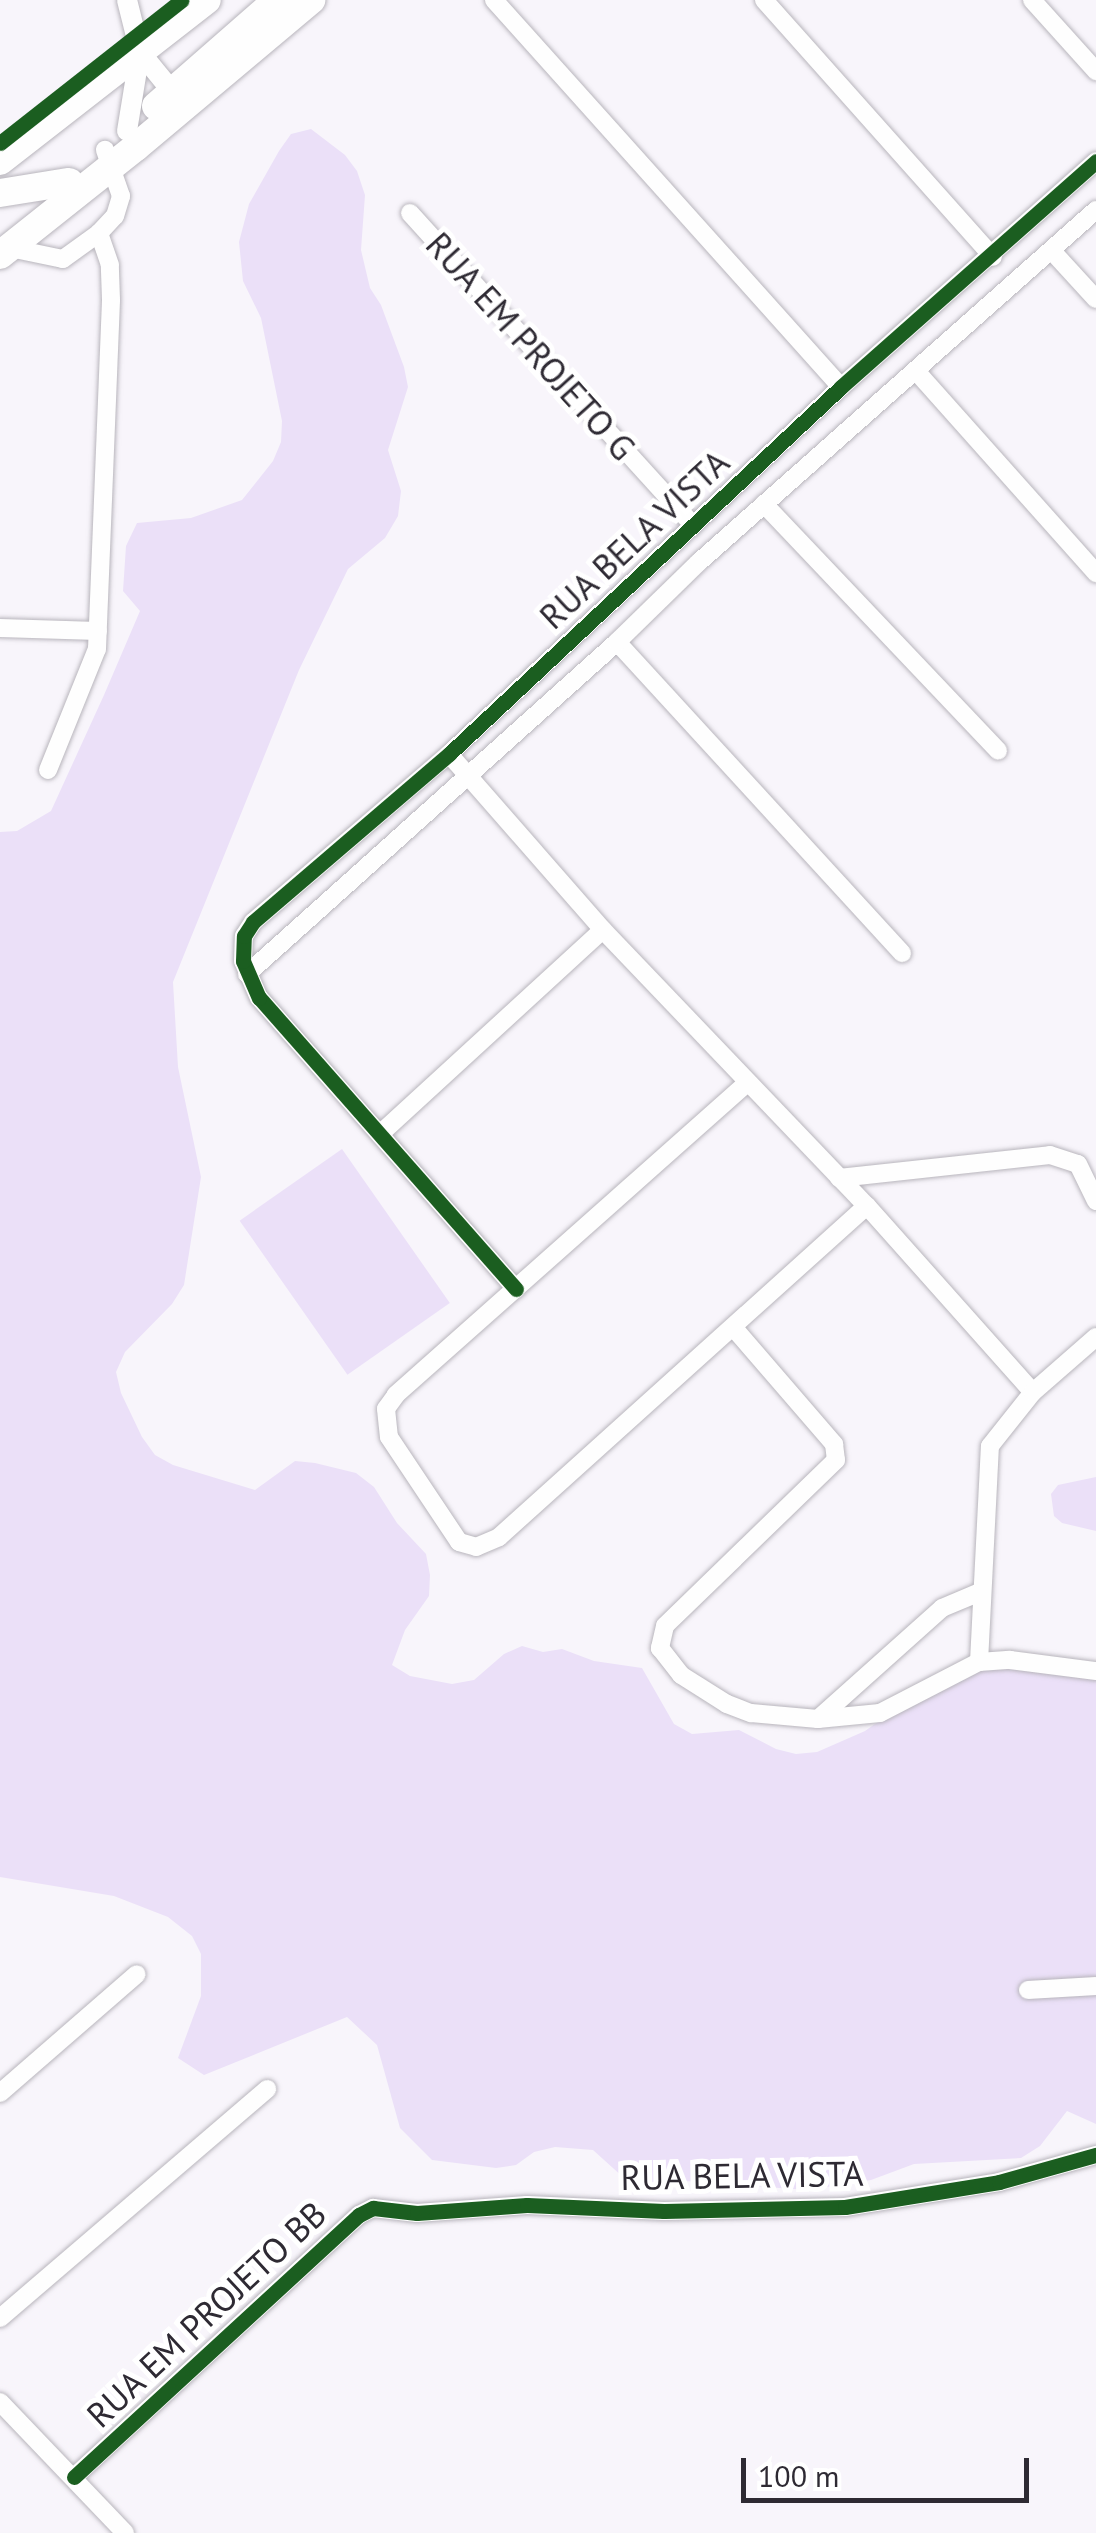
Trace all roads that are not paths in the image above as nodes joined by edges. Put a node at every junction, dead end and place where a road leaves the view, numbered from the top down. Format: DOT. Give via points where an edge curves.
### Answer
graph roads {
  1 [pos="127,0"];
  2 [pos="207,0"];
  3 [pos="277,0"];
  4 [pos="310,0"];
  5 [pos="494,0"];
  6 [pos="764,0"];
  7 [pos="1032,0"];
  8 [pos="140,52"];
  9 [pos="1096,71"];
  10 [pos="178,99"];
  11 [pos="127,131"];
  12 [pos="108,158"];
  13 [pos="0,161"];
  14 [pos="1096,161"];
  15 [pos="69,182"];
  16 [pos="0,193"];
  17 [pos="1096,210"];
  18 [pos="410,213"];
  19 [pos="99,233"];
  20 [pos="3,245"];
  21 [pos="1052,251"];
  22 [pos="993,257"];
  23 [pos="973,275"];
  24 [pos="1096,299"];
  25 [pos="996,301"];
  26 [pos="916,372"];
  27 [pos="841,387"];
  28 [pos="764,504"];
  29 [pos="692,524"];
  30 [pos="676,538"];
  31 [pos="699,562"];
  32 [pos="1096,573"];
  33 [pos="0,628"];
  34 [pos="98,631"];
  35 [pos="617,642"];
  36 [pos="998,752"];
  37 [pos="449,754"];
  38 [pos="48,770"];
  39 [pos="468,777"];
  40 [pos="603,930"];
  41 [pos="902,952"];
  42 [pos="246,974"];
  43 [pos="747,1082"];
  44 [pos="380,1134"];
  45 [pos="839,1178"];
  46 [pos="1096,1201"];
  47 [pos="867,1206"];
  48 [pos="516,1289"];
  49 [pos="733,1327"];
  50 [pos="1096,1337"];
  51 [pos="1032,1392"];
  52 [pos="980,1592"];
  53 [pos="979,1662"];
  54 [pos="1096,1671"];
  55 [pos="818,1719"];
  56 [pos="137,1974"];
  57 [pos="1096,1986"];
  58 [pos="1028,1990"];
  59 [pos="267,2089"];
  60 [pos="0,2093"];
  61 [pos="1096,2155"];
  62 [pos="385,2208"];
  63 [pos="0,2318"];
  64 [pos="0,2402"];
  65 [pos="74,2477"];
  66 [pos="125,2533"];
  1 -- 8 [label="street"];
  2 -- 8 [label="main road"];
  3 -- 10 [label="main road"];
  4 -- 10 [label="main road"];
  5 -- 27 [label="street"];
  6 -- 22 [label="street"];
  7 -- 9 [label="street"];
  8 -- 10 [label="street"];
  8 -- 11 [label="street"];
  8 -- 13 [label="main road"];
  10 -- 11 [label="main road"];
  10 -- 12 [label="main road"];
  11 -- 12 [label="main road"];
  12 -- 15 [label="main road"];
  12 -- 19 [label="street" via="120,207"];
  12 -- 20 [label="main road"];
  14 -- 22 [label="street, RUA BELA VISTA"];
  15 -- 16 [label="main road"];
  15 -- 20 [label="main road"];
  17 -- 21 [label="street, RUA BELA VISTA"];
  18 -- 29 [label="street, RUA EM PROJETO G"];
  19 -- 20 [label="street" via="63,259"];
  19 -- 34 [label="street" via="110,265 111,300"];
  21 -- 24 [label="street"];
  21 -- 25 [label="street, RUA BELA VISTA"];
  22 -- 23 [label="street, RUA BELA VISTA"];
  23 -- 25 [label="street"];
  23 -- 27 [label="street, RUA BELA VISTA"];
  25 -- 26 [label="street, RUA BELA VISTA"];
  26 -- 28 [label="street, RUA BELA VISTA"];
  26 -- 32 [label="street"];
  27 -- 29 [label="street, RUA BELA VISTA"];
  28 -- 31 [label="street, RUA BELA VISTA"];
  28 -- 36 [label="street"];
  29 -- 30 [label="street, RUA BELA VISTA"];
  30 -- 31 [label="street"];
  30 -- 37 [label="street, RUA BELA VISTA"];
  31 -- 35 [label="street, RUA BELA VISTA"];
  33 -- 34 [label="street"];
  34 -- 38 [label="street" via="94,663"];
  35 -- 39 [label="street, RUA BELA VISTA"];
  35 -- 41 [label="street"];
  37 -- 39 [label="street"];
  37 -- 42 [label="street, RUA BELA VISTA" via="254,922 241,949"];
  39 -- 40 [label="street"];
  39 -- 42 [label="street, RUA BELA VISTA"];
  40 -- 43 [label="street"];
  40 -- 44 [label="street"];
  42 -- 44 [label="street" via="259,998"];
  43 -- 45 [label="street"];
  43 -- 48 [label="street"];
  44 -- 48 [label="street"];
  45 -- 46 [label="street" via="1050,1155 1078,1164"];
  45 -- 47 [label="street"];
  47 -- 49 [label="street"];
  47 -- 51 [label="street"];
  48 -- 49 [label="street" via="386,1409 389,1437 467,1546 499,1537"];
  49 -- 55 [label="street" via="834,1444 836,1460 665,1626 660,1648 681,1676 727,1704 780,1719"];
  50 -- 51 [label="street"];
  51 -- 52 [label="street" via="990,1446"];
  52 -- 53 [label="street"];
  52 -- 55 [label="street" via="942,1608"];
  53 -- 54 [label="street"];
  53 -- 55 [label="street" via="880,1713"];
  56 -- 60 [label="street"];
  57 -- 58 [label="street"];
  59 -- 63 [label="street"];
  61 -- 62 [label="street, RUA BELA VISTA" via="999,2182 845,2207 664,2211 527,2205 417,2214"];
  62 -- 65 [label="street, RUA EM PROJETO BB" via="359,2215"];
  64 -- 65 [label="street"];
  65 -- 66 [label="street"];
}
